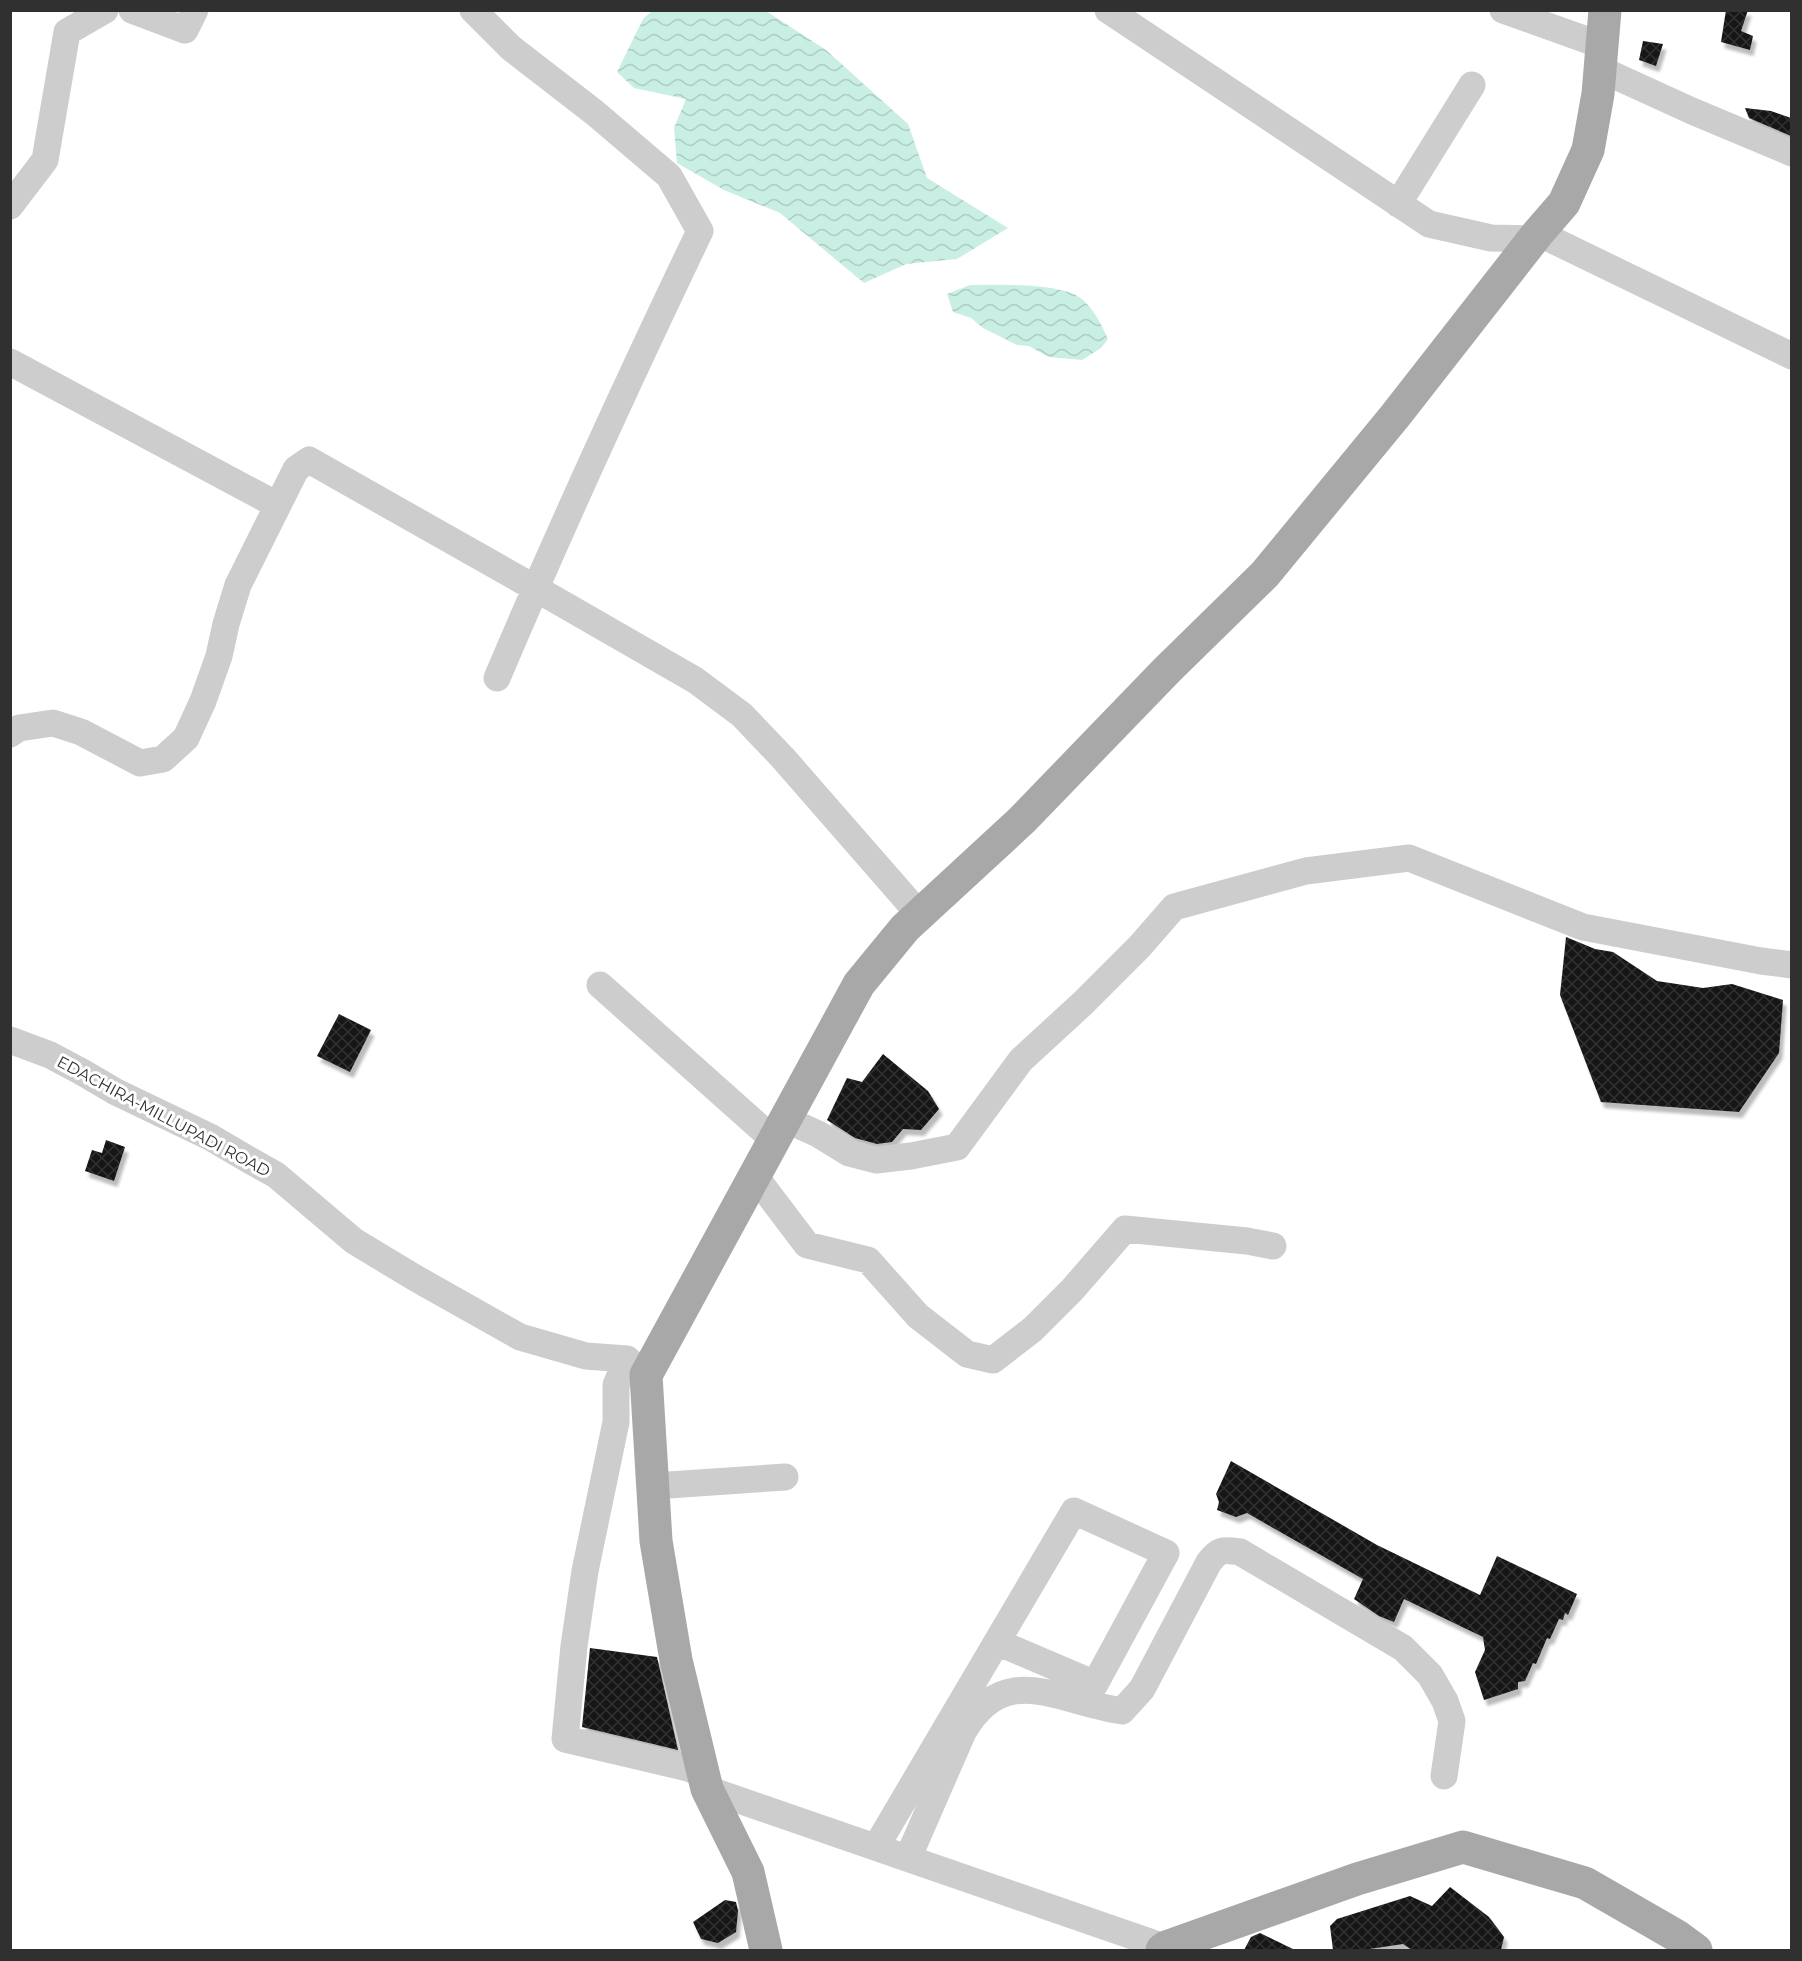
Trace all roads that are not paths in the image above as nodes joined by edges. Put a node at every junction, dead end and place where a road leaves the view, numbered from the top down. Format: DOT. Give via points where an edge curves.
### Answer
graph roads {
  1 [pos="105,10"];
  2 [pos="132,10"];
  3 [pos="195,10"];
  4 [pos="473,10"];
  5 [pos="1107,10"];
  6 [pos="1503,10"];
  7 [pos="1605,10"];
  8 [pos="1601,57"];
  9 [pos="1472,85"];
  10 [pos="1791,153"];
  11 [pos="1398,204"];
  12 [pos="10,206"];
  13 [pos="1535,236"];
  14 [pos="1791,356"];
  15 [pos="10,362"];
  16 [pos="277,506"];
  17 [pos="535,588"];
  18 [pos="497,678"];
  19 [pos="10,734"];
  20 [pos="920,915"];
  21 [pos="1791,965"];
  22 [pos="600,985"];
  23 [pos="10,1040"];
  24 [pos="779,1130"];
  25 [pos="754,1175"];
  26 [pos="1274,1246"];
  27 [pos="637,1367"];
  28 [pos="784,1478"];
  29 [pos="654,1486"];
  30 [pos="997,1642"];
  31 [pos="1444,1776"];
  32 [pos="706,1782"];
  33 [pos="876,1847"];
  34 [pos="908,1858"];
  35 [pos="1167,1949"];
  36 [pos="766,1950"];
  37 [pos="1696,1950"];
  1 -- 12 [label="street" via="67,32 45,160"];
  2 -- 3 [label="street" via="185,30"];
  4 -- 17 [label="street" via="511,48 595,112 669,176 700,231"];
  5 -- 11 [label="street"];
  6 -- 8 [label="street"];
  7 -- 8 [label="main road"];
  8 -- 10 [label="street" via="1692,111"];
  8 -- 13 [label="main road" via="1588,150 1564,203"];
  9 -- 11 [label="street"];
  11 -- 13 [label="street" via="1429,224 1491,238"];
  13 -- 14 [label="street"];
  13 -- 20 [label="main road" via="1265,574 1022,819"];
  15 -- 16 [label="street"];
  16 -- 17 [label="street" via="296,469 309,460"];
  16 -- 19 [label="street" via="238,585 203,701 186,738 163,759 140,763 81,732 53,723 19,728"];
  17 -- 18 [label="street"];
  17 -- 20 [label="street" via="695,680 741,715"];
  20 -- 24 [label="main road" via="858,984"];
  21 -- 24 [label="street" via="1583,927 1409,858 1306,871 1174,907 1082,1004 1021,1060 957,1147 876,1160 849,1153 818,1134"];
  22 -- 24 [label="street"];
  23 -- 27 [label="street, EDACHIRA-MILLUPADI ROAD" via="82,1071 276,1175 354,1241 520,1337"];
  24 -- 25 [label="main road"];
  25 -- 26 [label="street" via="807,1245 868,1260 918,1316 967,1354 993,1360 1041,1321 1125,1229"];
  25 -- 27 [label="main road"];
  27 -- 29 [label="main road"];
  27 -- 32 [label="street" via="616,1385 616,1422 585,1571 565,1739 688,1768"];
  28 -- 29 [label="street"];
  29 -- 32 [label="main road" via="656,1540 676,1660"];
  30 -- 30 [label="street" via="1074,1511 1166,1553 1095,1684"];
  30 -- 33 [label="street"];
  31 -- 34 [label="street" via="1452,1721 1430,1675 1403,1648 1240,1552 1225,1550 1209,1562 1142,1689 1122,1711 1032,1689 1004,1692 985,1703 963,1732"];
  32 -- 33 [label="street"];
  32 -- 36 [label="main road" via="748,1872"];
  33 -- 34 [label="street"];
  34 -- 35 [label="street"];
  35 -- 37 [label="main road" via="1357,1880 1463,1847 1586,1883"];
}
